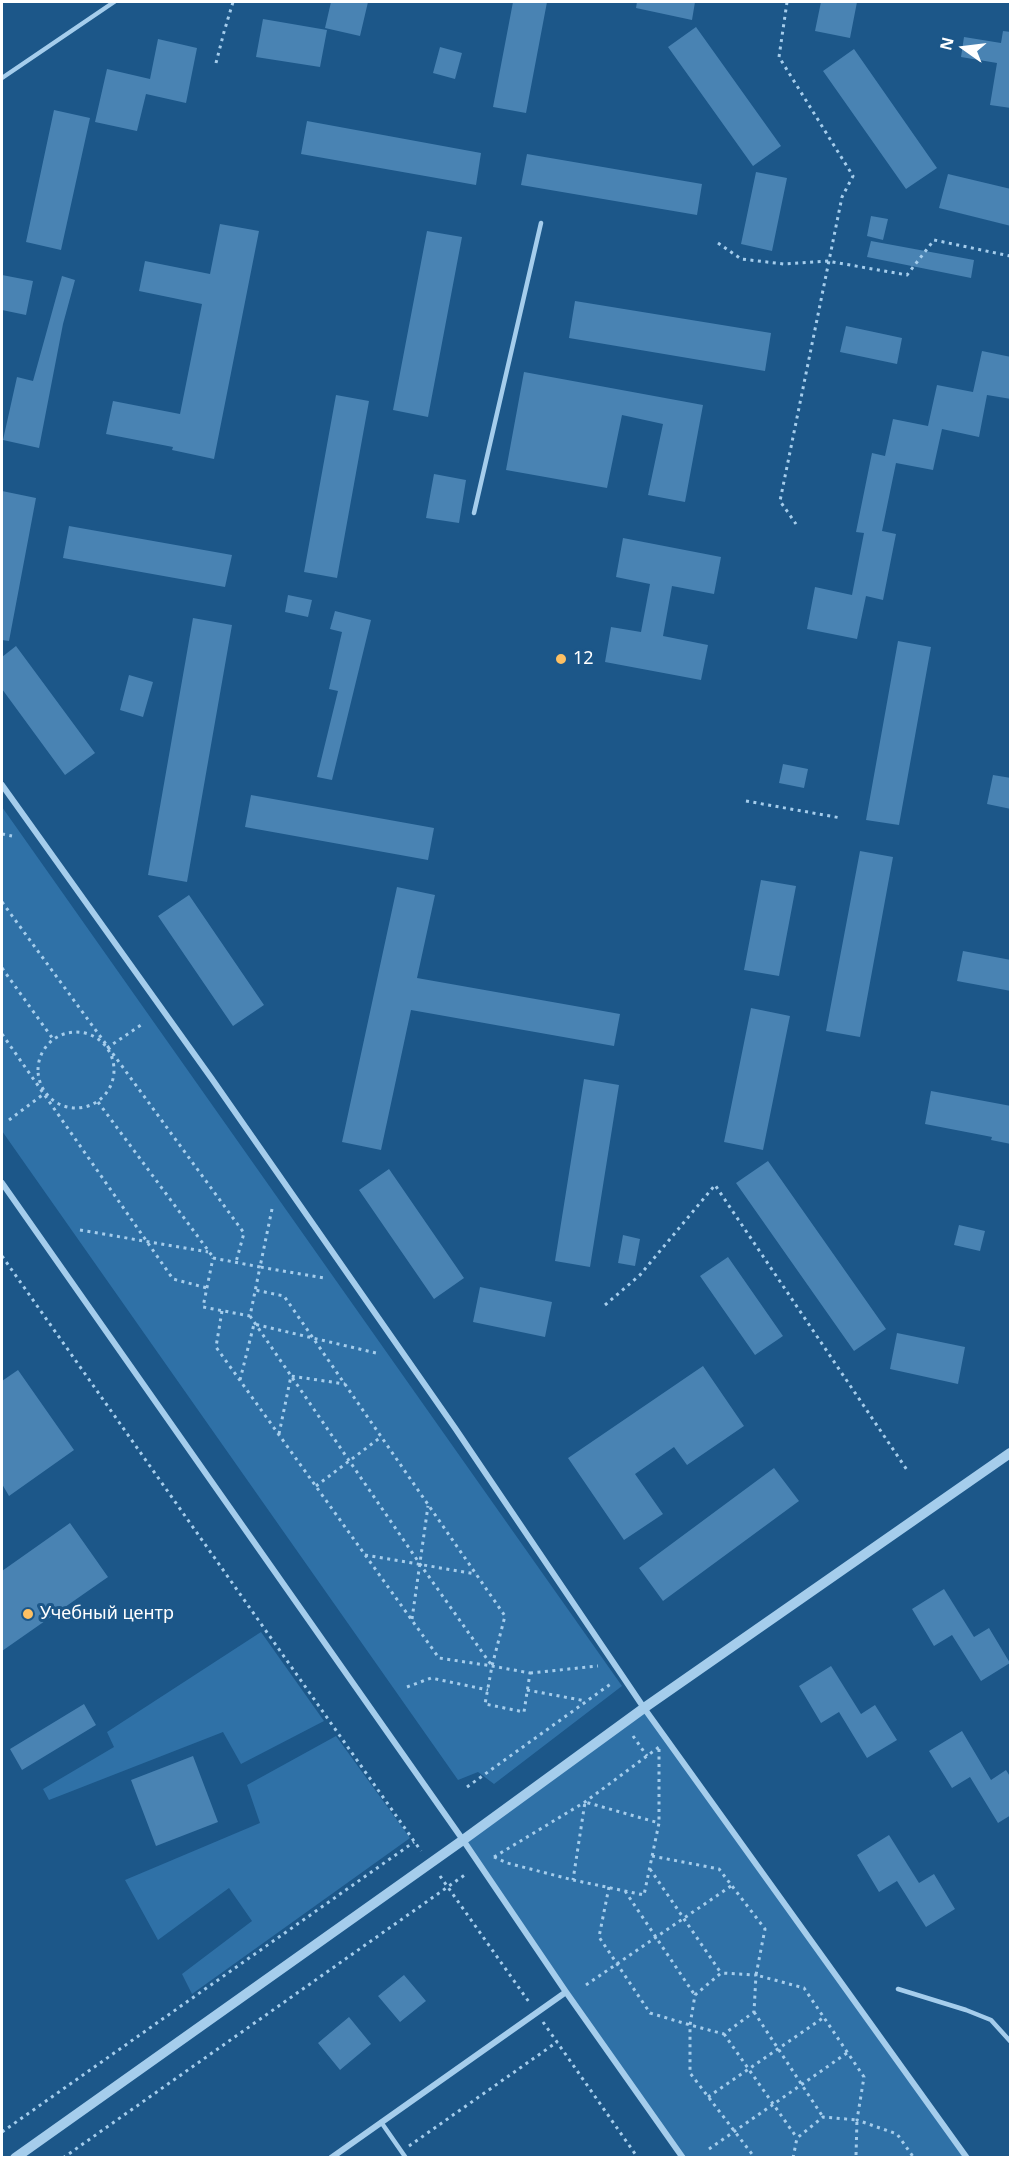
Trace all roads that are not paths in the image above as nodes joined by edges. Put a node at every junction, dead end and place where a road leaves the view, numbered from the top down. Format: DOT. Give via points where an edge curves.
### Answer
graph roads {
  1 [pos="114,2"];
  2 [pos="2,78"];
  3 [pos="541,223"];
  4 [pos="474,513"];
  5 [pos="2,785"];
  6 [pos="2,1183"];
  7 [pos="1011,1453"];
  8 [pos="644,1708"];
  9 [pos="463,1840"];
  10 [pos="898,1989"];
  11 [pos="566,1992"];
  12 [pos="1011,2041"];
  13 [pos="381,2122"];
  14 [pos="15,2157"];
  15 [pos="331,2157"];
  16 [pos="406,2157"];
  17 [pos="683,2157"];
  18 [pos="967,2157"];
  1 -- 2 [label="lane"];
  3 -- 4 [label="lane"];
  5 -- 8 [label="street" via="401,1350"];
  6 -- 9 [label="street"];
  7 -- 8 [label="street"];
  8 -- 9 [label="street"];
  8 -- 18 [label="street"];
  9 -- 11 [label="street"];
  9 -- 14 [label="street"];
  10 -- 12 [label="lane" via="991,2020"];
  11 -- 13 [label="street"];
  11 -- 17 [label="street"];
  13 -- 15 [label="street"];
  13 -- 16 [label="lane"];
}
